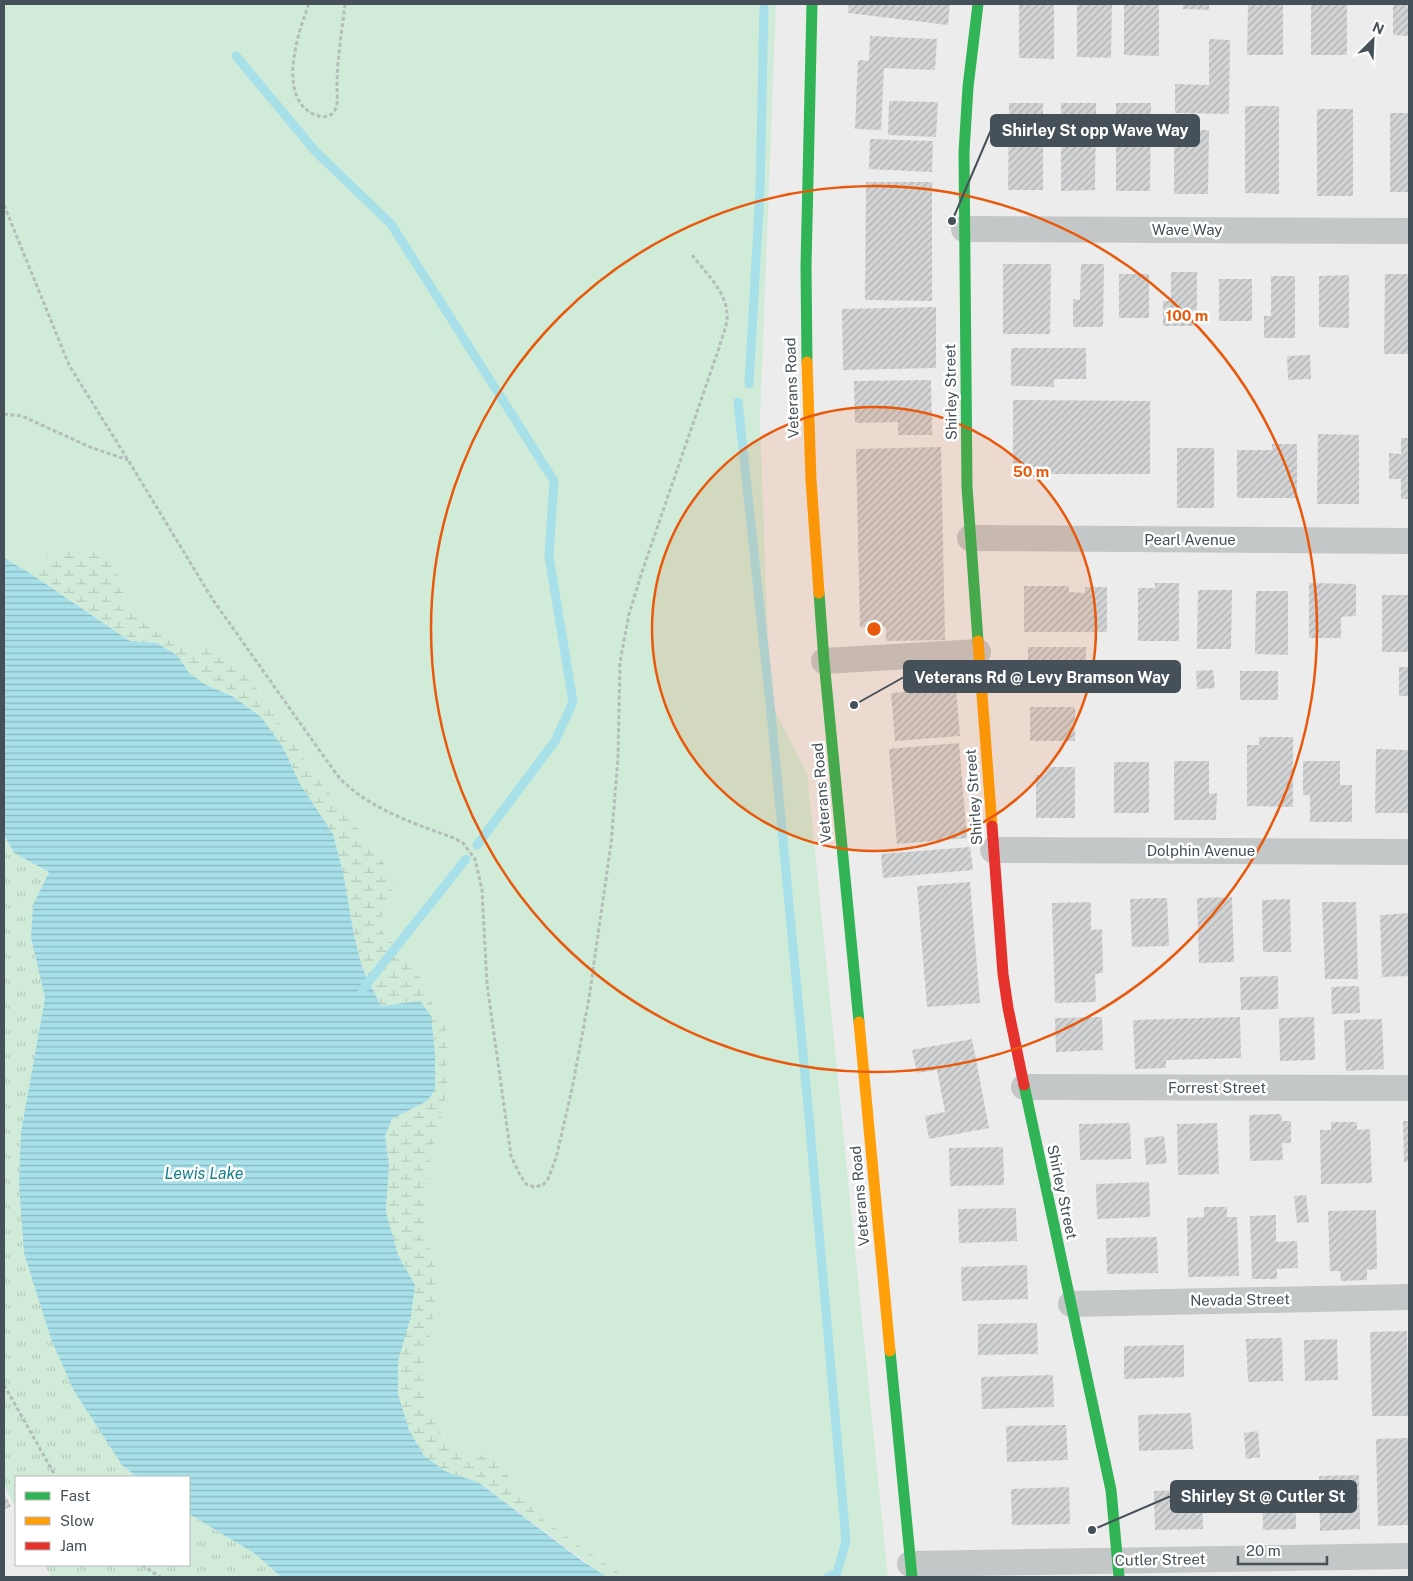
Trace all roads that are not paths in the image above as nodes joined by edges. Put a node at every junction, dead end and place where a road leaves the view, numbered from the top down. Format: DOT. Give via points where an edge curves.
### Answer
graph roads {
  1 [pos="812,4"];
  2 [pos="978,4"];
  3 [pos="964,229"];
  4 [pos="1409,231"];
  5 [pos="970,538"];
  6 [pos="1409,540"];
  7 [pos="978,652"];
  8 [pos="824,661"];
  9 [pos="993,850"];
  10 [pos="1409,852"];
  11 [pos="1024,1087"];
  12 [pos="1409,1088"];
  13 [pos="1409,1297"];
  14 [pos="1071,1304"];
  15 [pos="1409,1556"];
  16 [pos="1118,1569"];
  17 [pos="911,1571"];
  1 -- 8 [label="street, Veterans Road" via="806,338 811,480"];
  2 -- 3 [label="street, Shirley Street" via="965,118"];
  3 -- 4 [label="street, Wave Way"];
  3 -- 5 [label="street, Shirley Street"];
  5 -- 6 [label="street, Pearl Avenue"];
  5 -- 7 [label="street, Shirley Street"];
  7 -- 8 [label="street"];
  7 -- 9 [label="street, Shirley Street"];
  8 -- 17 [label="street, Veterans Road"];
  9 -- 10 [label="street, Dolphin Avenue"];
  9 -- 11 [label="street, Shirley Street" via="1005,992"];
  11 -- 12 [label="street, Forrest Street"];
  11 -- 14 [label="street, Shirley Street"];
  13 -- 14 [label="street, Nevada Street"];
  14 -- 16 [label="street, Shirley Street" via="1111,1490"];
  15 -- 16 [label="street, Cutler Street"];
  16 -- 17 [label="street, Cutler Street"];
}
